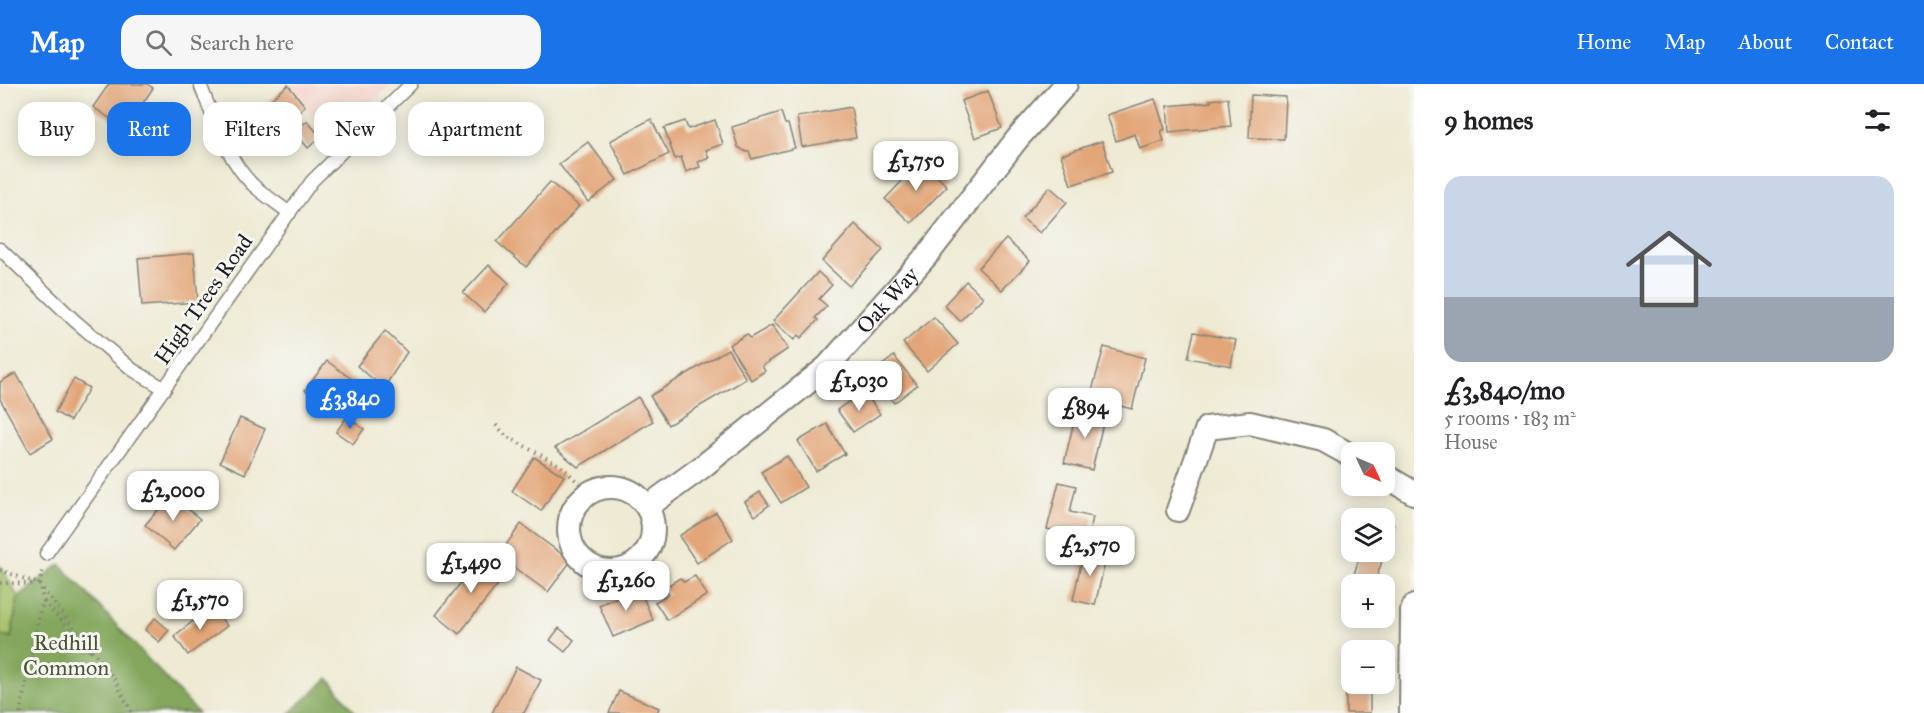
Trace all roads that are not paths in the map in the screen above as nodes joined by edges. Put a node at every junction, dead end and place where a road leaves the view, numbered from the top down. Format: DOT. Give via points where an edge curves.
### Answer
graph roads {
  1 [pos="411,84"];
  2 [pos="1066,84"];
  3 [pos="201,87"];
  4 [pos="290,213"];
  5 [pos="0,249"];
  6 [pos="165,389"];
  7 [pos="1341,450"];
  8 [pos="1395,482"];
  9 [pos="1414,493"];
  10 [pos="647,507"];
  11 [pos="1178,510"];
  12 [pos="46,554"];
  13 [pos="1414,606"];
  14 [pos="1410,713"];
  1 -- 4 [label="lane, High Trees Road" via="312,181"];
  2 -- 10 [label="street, Oak Way" via="1018,138 928,254 827,367"];
  3 -- 4 [label="lane" via="241,171"];
  4 -- 6 [label="lane, High Trees Road"];
  5 -- 6 [label="lane" via="75,321 133,370"];
  6 -- 12 [label="lane, High Trees Road"];
  7 -- 11 [label="street" via="1323,440 1250,423 1207,428"];
  8 -- 9 [label="street"];
  10 -- 10 [label="street" via="653,534 649,548 628,568 600,570 582,560 570,542 572,514 589,493 601,488 627,490"];
  13 -- 14 [label="street"];
}
